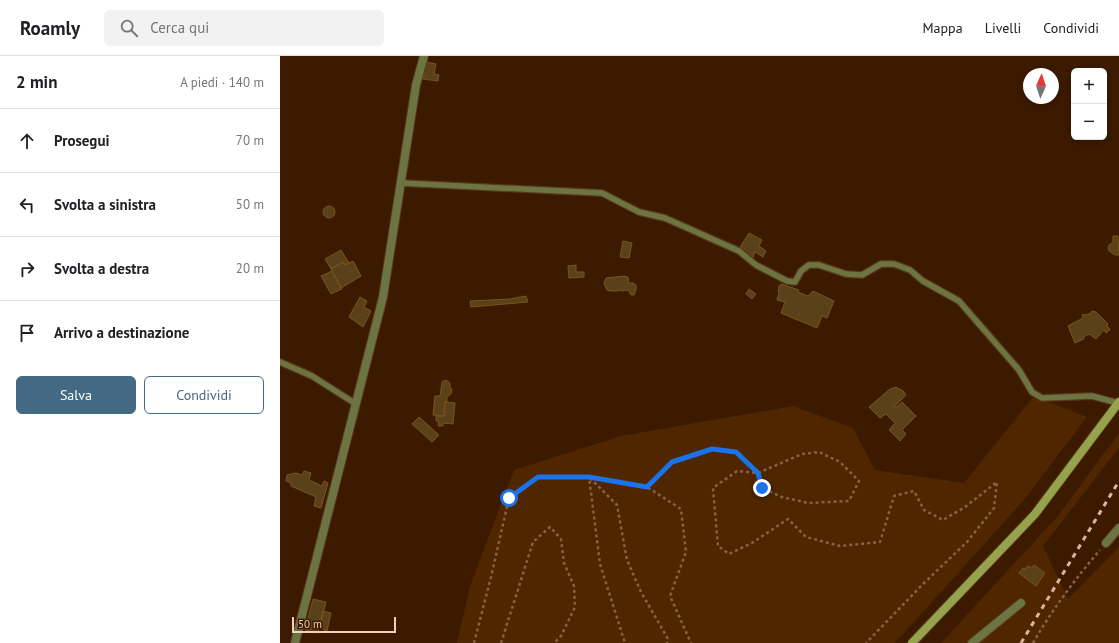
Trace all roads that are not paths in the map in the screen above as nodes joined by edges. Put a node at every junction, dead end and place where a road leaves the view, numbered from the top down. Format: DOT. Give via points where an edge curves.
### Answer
graph roads {
  1 [pos="424,56"];
  2 [pos="401,183"];
  3 [pos="280,362"];
  4 [pos="1119,403"];
  5 [pos="356,404"];
  6 [pos="1119,528"];
  7 [pos="1106,543"];
  8 [pos="1021,603"];
  9 [pos="295,643"];
  10 [pos="912,643"];
  11 [pos="972,643"];
  1 -- 2 [label="street" via="416,85"];
  2 -- 4 [label="lane" via="602,193 639,212 666,218 739,250 756,265 787,281 795,282 800,271 809,265 862,275 881,264 894,264 910,270 923,281 959,301 1019,370 1032,392 1042,398 1092,396"];
  2 -- 5 [label="street" via="384,297"];
  3 -- 5 [label="lane" via="312,376"];
  4 -- 10 [label="main road" via="1035,514"];
  5 -- 9 [label="street"];
  6 -- 7 [label="street"];
  8 -- 11 [label="street"];
}
